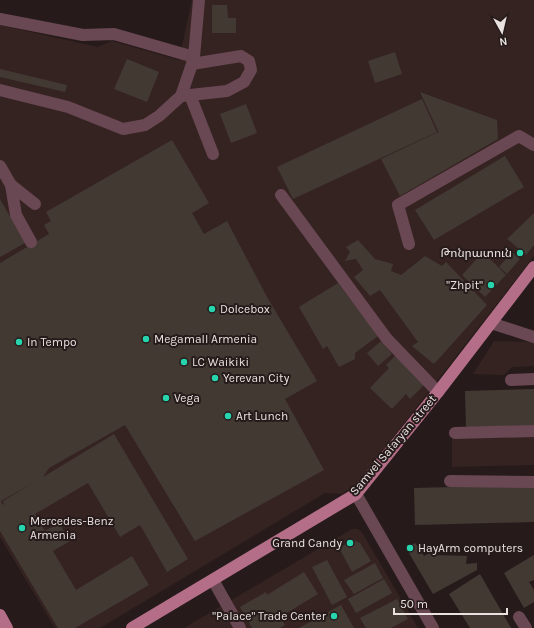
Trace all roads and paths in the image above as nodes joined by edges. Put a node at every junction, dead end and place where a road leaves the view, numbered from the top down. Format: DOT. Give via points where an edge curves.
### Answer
graph roads {
  1 [pos="199,0"];
  2 [pos="0,19"];
  3 [pos="193,60"];
  4 [pos="0,90"];
  5 [pos="185,96"];
  6 [pos="534,145"];
  7 [pos="213,154"];
  8 [pos="0,166"];
  9 [pos="11,185"];
  10 [pos="281,194"];
  11 [pos="35,204"];
  12 [pos="31,242"];
  13 [pos="409,244"];
  14 [pos="534,267"];
  15 [pos="491,323"];
  16 [pos="534,337"];
  17 [pos="534,379"];
  18 [pos="511,380"];
  19 [pos="438,392"];
  20 [pos="534,431"];
  21 [pos="455,433"];
  22 [pos="450,481"];
  23 [pos="534,482"];
  24 [pos="356,494"];
  25 [pos="213,580"];
  26 [pos="0,615"];
  27 [pos="7,628"];
  28 [pos="132,628"];
  29 [pos="240,628"];
  30 [pos="433,628"];
  1 -- 3 [label="street"];
  2 -- 3 [label="street" via="83,35 114,34"];
  3 -- 5 [label="street"];
  3 -- 5 [label="street" via="241,56 249,61 252,70 244,82 227,91"];
  4 -- 5 [label="street" via="68,108 123,129 145,125"];
  5 -- 7 [label="street"];
  6 -- 13 [label="street" via="519,136 398,205"];
  8 -- 9 [label="street"];
  9 -- 11 [label="street"];
  9 -- 12 [label="street" via="16,215"];
  10 -- 19 [label="street" via="387,339"];
  14 -- 15 [label="main road, Samvel Safaryan street"];
  15 -- 16 [label="street"];
  15 -- 19 [label="main road, Samvel Safaryan street"];
  17 -- 18 [label="street"];
  19 -- 24 [label="main road, Samvel Safaryan street"];
  20 -- 21 [label="street"];
  22 -- 23 [label="street"];
  24 -- 25 [label="main road, Samvel Safaryan street"];
  24 -- 30 [label="street"];
  25 -- 28 [label="main road, Samvel Safaryan street"];
  25 -- 29 [label="street"];
  26 -- 27 [label="main road"];
}
